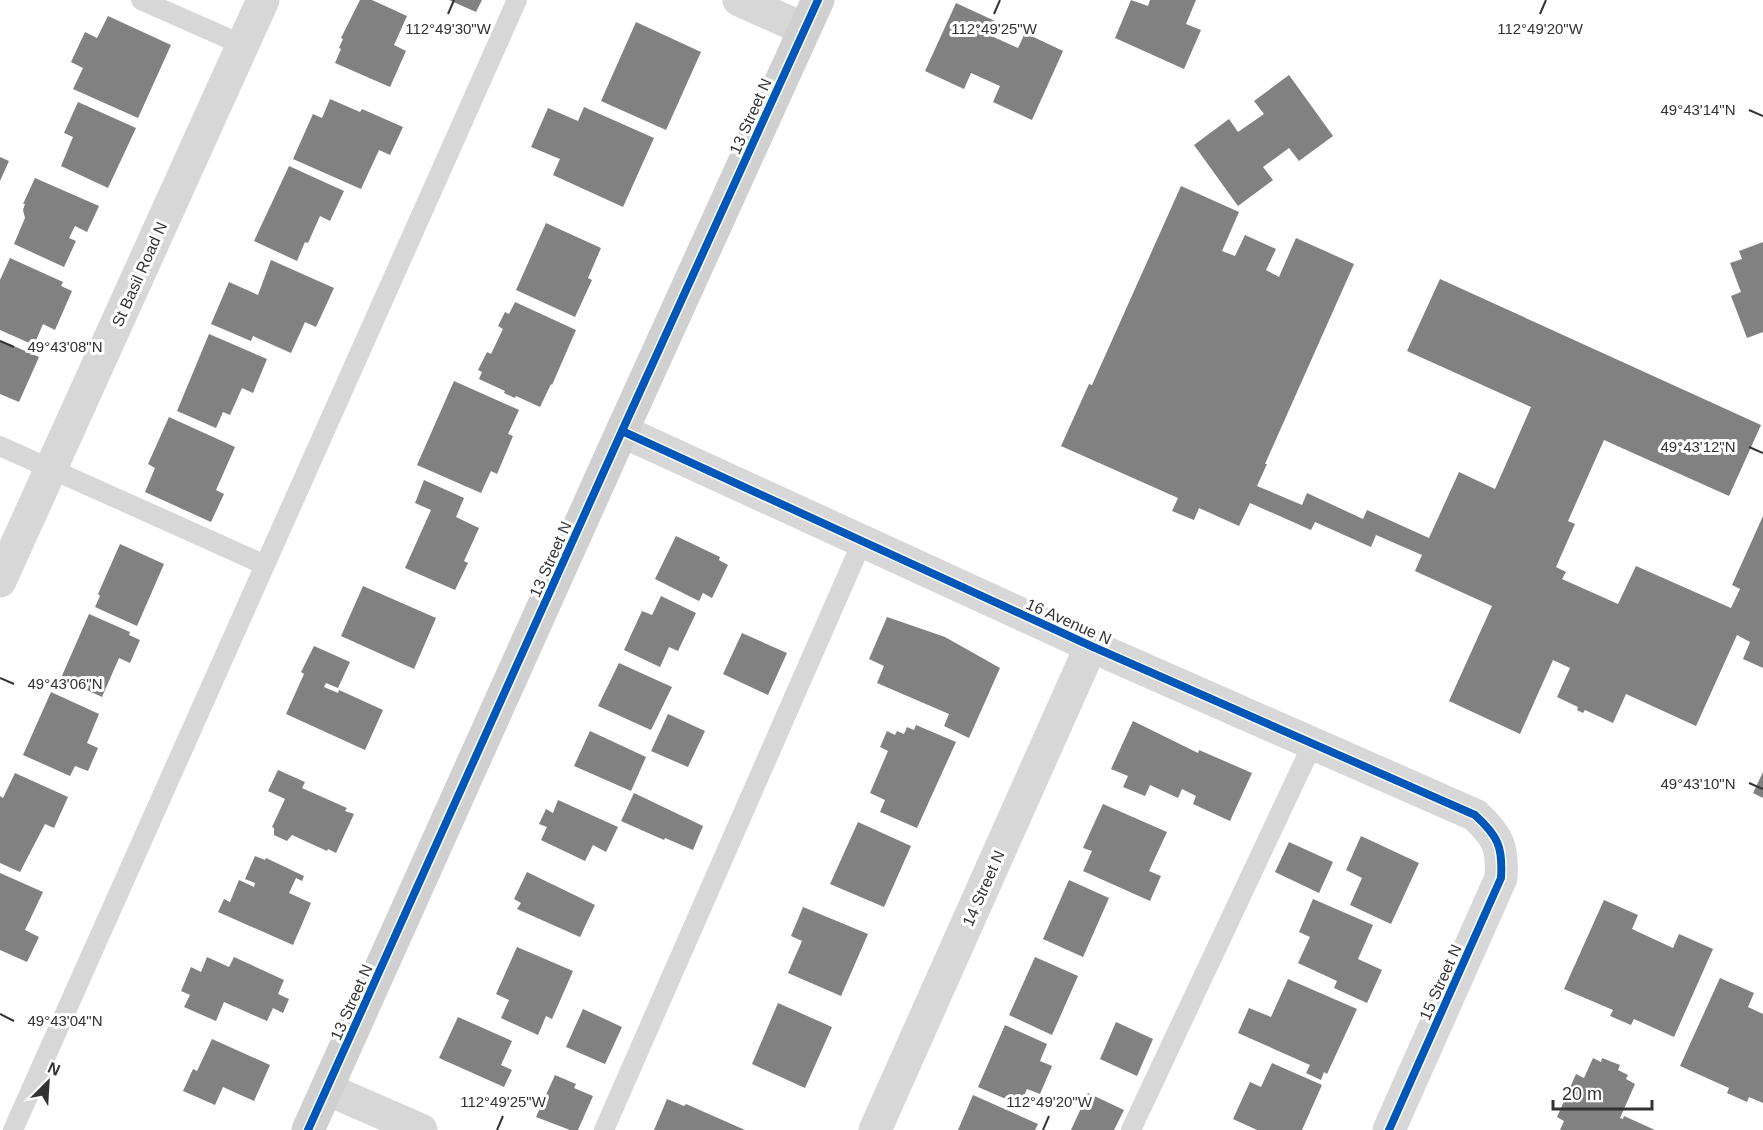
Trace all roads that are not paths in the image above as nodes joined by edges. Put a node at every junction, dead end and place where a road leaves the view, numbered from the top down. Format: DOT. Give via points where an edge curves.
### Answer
graph roads {
  1 [pos="141,0"];
  2 [pos="263,0"];
  3 [pos="517,0"];
  4 [pos="739,0"];
  5 [pos="818,0"];
  6 [pos="804,29"];
  7 [pos="243,45"];
  8 [pos="622,431"];
  9 [pos="0,446"];
  10 [pos="51,469"];
  11 [pos="862,542"];
  12 [pos="265,565"];
  13 [pos="0,581"];
  14 [pos="1091,646"];
  15 [pos="1313,743"];
  16 [pos="1498,843"];
  17 [pos="327,1089"];
  18 [pos="13,1130"];
  19 [pos="308,1130"];
  20 [pos="421,1130"];
  21 [pos="604,1130"];
  22 [pos="875,1130"];
  23 [pos="1131,1130"];
  24 [pos="1389,1130"];
  1 -- 7 [label="lane"];
  2 -- 7 [label="street, St Basil Road N"];
  3 -- 12 [label="lane"];
  4 -- 6 [label="street"];
  5 -- 6 [label="street, 13 Street N"];
  6 -- 8 [label="street, 13 Street N"];
  7 -- 10 [label="street, St Basil Road N"];
  8 -- 11 [label="street, 16 Avenue N"];
  8 -- 17 [label="street, 13 Street N"];
  9 -- 10 [label="lane"];
  10 -- 12 [label="lane"];
  10 -- 13 [label="street, St Basil Road N"];
  11 -- 14 [label="street, 16 Avenue N"];
  11 -- 21 [label="lane"];
  12 -- 18 [label="lane"];
  14 -- 15 [label="street, 16 Avenue N"];
  14 -- 22 [label="street, 14 Street N"];
  15 -- 16 [label="street, 16 Avenue N" via="1475,816 1491,829"];
  15 -- 23 [label="lane"];
  16 -- 24 [label="street, 15 Street N" via="1501,878"];
  17 -- 19 [label="street, 13 Street N"];
  17 -- 20 [label="street"];
}
